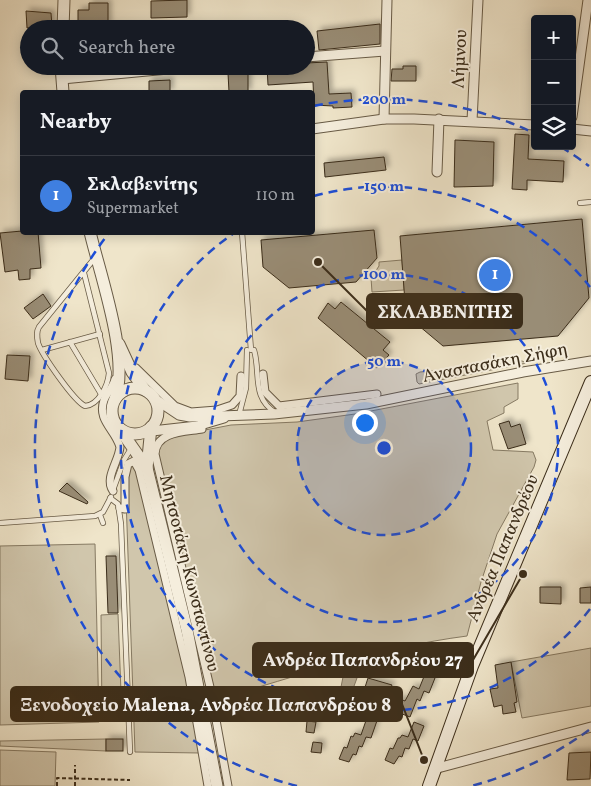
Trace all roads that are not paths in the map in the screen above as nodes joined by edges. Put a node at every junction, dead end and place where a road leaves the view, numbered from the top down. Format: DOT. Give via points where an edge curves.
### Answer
graph roads {
  1 [pos="64,0"];
  2 [pos="387,0"];
  3 [pos="478,0"];
  4 [pos="588,0"];
  5 [pos="63,20"];
  6 [pos="385,51"];
  7 [pos="315,56"];
  8 [pos="62,75"];
  9 [pos="104,75"];
  10 [pos="62,79"];
  11 [pos="63,90"];
  12 [pos="574,105"];
  13 [pos="439,119"];
  14 [pos="384,120"];
  15 [pos="472,121"];
  16 [pos="531,125"];
  17 [pos="315,129"];
  18 [pos="576,129"];
  19 [pos="591,131"];
  20 [pos="437,172"];
  21 [pos="580,202"];
  22 [pos="591,202"];
  23 [pos="91,235"];
  24 [pos="242,235"];
  25 [pos="96,258"];
  26 [pos="84,273"];
  27 [pos="100,334"];
  28 [pos="70,342"];
  29 [pos="42,350"];
  30 [pos="251,350"];
  31 [pos="591,361"];
  32 [pos="125,370"];
  33 [pos="263,374"];
  34 [pos="241,376"];
  35 [pos="591,382"];
  36 [pos="145,390"];
  37 [pos="100,394"];
  38 [pos="377,394"];
  39 [pos="115,399"];
  40 [pos="155,400"];
  41 [pos="277,414"];
  42 [pos="238,416"];
  43 [pos="202,418"];
  44 [pos="119,428"];
  45 [pos="149,430"];
  46 [pos="133,445"];
  47 [pos="149,475"];
  48 [pos="111,494"];
  49 [pos="120,508"];
  50 [pos="100,515"];
  51 [pos="0,523"];
  52 [pos="103,523"];
  53 [pos="591,726"];
  54 [pos="130,752"];
  55 [pos="434,768"];
  56 [pos="208,786"];
  57 [pos="217,786"];
  58 [pos="228,786"];
  59 [pos="429,786"];
  1 -- 5 [label="street"];
  2 -- 6 [label="street"];
  3 -- 15 [label="street, Λήμνου"];
  4 -- 12 [label="street"];
  6 -- 7 [label="street"];
  6 -- 14 [label="street"];
  8 -- 10 [label="street"];
  9 -- 10 [label="street"];
  10 -- 11 [label="street"];
  13 -- 14 [label="street"];
  13 -- 15 [label="street"];
  13 -- 20 [label="street"];
  14 -- 17 [label="street"];
  15 -- 16 [label="street"];
  18 -- 19 [label="street"];
  21 -- 22 [label="lane"];
  23 -- 25 [label="street"];
  24 -- 30 [label="lane"];
  25 -- 26 [label="lane"];
  25 -- 32 [label="street"];
  26 -- 27 [label="lane"];
  26 -- 29 [label="lane" via="37,331"];
  27 -- 28 [label="lane"];
  27 -- 37 [label="lane" via="109,372"];
  28 -- 29 [label="lane"];
  28 -- 37 [label="lane"];
  29 -- 37 [label="lane" via="82,405 93,404"];
  30 -- 41 [label="lane" via="259,394"];
  30 -- 42 [label="lane" via="245,396"];
  31 -- 41 [label="street, Αναστασάκη Σήφη" via="376,402"];
  32 -- 36 [label="street"];
  32 -- 39 [label="street"];
  32 -- 43 [label="street" via="135,367 178,408"];
  32 -- 48 [label="street" via="115,373 113,386 103,406 105,422 120,446 110,479"];
  33 -- 38 [label="street" via="265,392 279,406"];
  34 -- 43 [label="street" via="241,392 236,402"];
  35 -- 55 [label="main road, Ανδρέα Παπανδρέου" via="523,540"];
  36 -- 39 [label="street" via="127,389"];
  36 -- 40 [label="street"];
  39 -- 44 [label="street" via="112,414"];
  40 -- 43 [label="street" via="182,416"];
  40 -- 45 [label="street" via="157,415"];
  41 -- 42 [label="street, Αναστασάκη Σήφη"];
  42 -- 43 [label="street, Αναστασάκη Σήφη"];
  43 -- 45 [label="street"];
  43 -- 47 [label="street" via="202,429 169,435 159,441"];
  44 -- 45 [label="street" via="131,433"];
  44 -- 46 [label="street"];
  45 -- 47 [label="street"];
  46 -- 47 [label="street"];
  46 -- 48 [label="lane"];
  47 -- 49 [label="street" via="131,461 126,474 125,508"];
  47 -- 56 [label="street"];
  47 -- 57 [label="street, Μητσοτάκη Κωνσταντίνου" via="199,686"];
  47 -- 58 [label="street" via="204,657"];
  48 -- 49 [label="lane"];
  48 -- 50 [label="lane"];
  49 -- 54 [label="lane"];
  50 -- 51 [label="lane"];
  50 -- 52 [label="lane"];
  53 -- 55 [label="street"];
  55 -- 59 [label="main road, Ανδρέα Παπανδρέου"];
}
